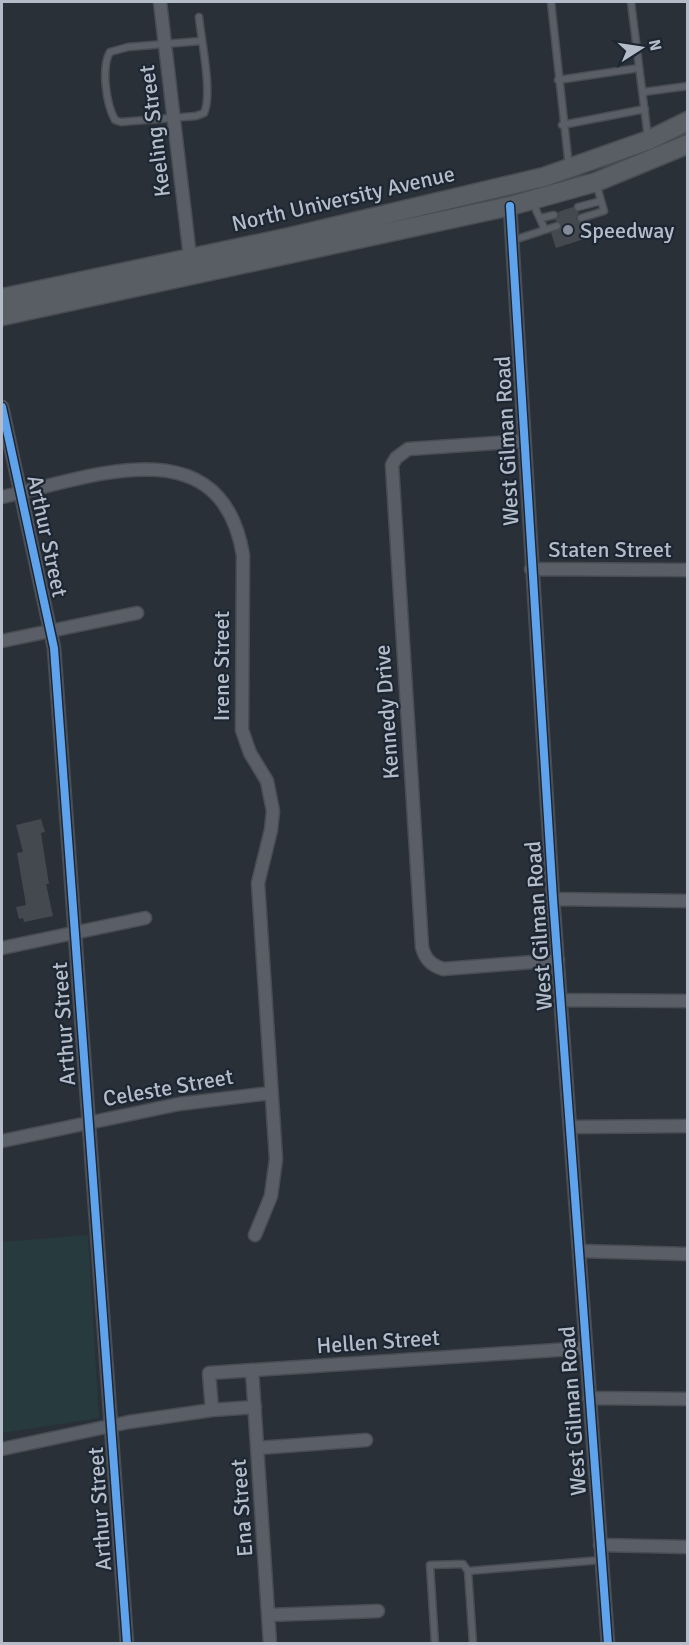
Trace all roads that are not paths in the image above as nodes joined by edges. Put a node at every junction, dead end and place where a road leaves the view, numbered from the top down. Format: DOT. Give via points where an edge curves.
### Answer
graph roads {
  1 [pos="160,2"];
  2 [pos="551,2"];
  3 [pos="631,2"];
  4 [pos="199,17"];
  5 [pos="201,41"];
  6 [pos="165,44"];
  7 [pos="639,68"];
  8 [pos="558,80"];
  9 [pos="687,86"];
  10 [pos="643,92"];
  11 [pos="645,109"];
  12 [pos="174,118"];
  13 [pos="687,121"];
  14 [pos="562,125"];
  15 [pos="649,140"];
  16 [pos="687,144"];
  17 [pos="570,170"];
  18 [pos="596,182"];
  19 [pos="532,201"];
  20 [pos="601,201"];
  21 [pos="510,206"];
  22 [pos="578,207"];
  23 [pos="554,215"];
  24 [pos="581,218"];
  25 [pos="540,219"];
  26 [pos="557,226"];
  27 [pos="545,230"];
  28 [pos="514,240"];
  29 [pos="190,257"];
  30 [pos="2,298"];
  31 [pos="2,316"];
  32 [pos="2,407"];
  33 [pos="523,441"];
  34 [pos="20,492"];
  35 [pos="2,496"];
  36 [pos="531,569"];
  37 [pos="687,570"];
  38 [pos="137,613"];
  39 [pos="50,631"];
  40 [pos="2,641"];
  41 [pos="553,899"];
  42 [pos="687,901"];
  43 [pos="145,918"];
  44 [pos="75,932"];
  45 [pos="2,948"];
  46 [pos="558,960"];
  47 [pos="561,1000"];
  48 [pos="687,1001"];
  49 [pos="271,1094"];
  50 [pos="88,1122"];
  51 [pos="687,1126"];
  52 [pos="570,1127"];
  53 [pos="2,1141"];
  54 [pos="255,1235"];
  55 [pos="579,1251"];
  56 [pos="687,1254"];
  57 [pos="586,1347"];
  58 [pos="252,1370"];
  59 [pos="589,1398"];
  60 [pos="687,1399"];
  61 [pos="255,1407"];
  62 [pos="212,1410"];
  63 [pos="111,1425"];
  64 [pos="366,1440"];
  65 [pos="258,1448"];
  66 [pos="2,1449"];
  67 [pos="600,1545"];
  68 [pos="687,1547"];
  69 [pos="601,1560"];
  70 [pos="468,1571"];
  71 [pos="378,1611"];
  72 [pos="269,1615"];
  73 [pos="127,1644"];
  74 [pos="270,1644"];
  75 [pos="435,1644"];
  76 [pos="473,1644"];
  77 [pos="608,1644"];
  1 -- 6 [label="street, Keeling Street"];
  2 -- 8 [label="lane"];
  3 -- 7 [label="lane"];
  4 -- 5 [label="lane"];
  5 -- 6 [label="lane"];
  5 -- 12 [label="lane" via="206,107 196,116"];
  6 -- 12 [label="street, Keeling Street"];
  6 -- 12 [label="lane" via="110,52 105,59 109,102 115,120 122,122"];
  7 -- 8 [label="lane"];
  7 -- 10 [label="lane"];
  8 -- 14 [label="lane"];
  9 -- 10 [label="lane"];
  10 -- 11 [label="lane"];
  11 -- 14 [label="lane"];
  11 -- 15 [label="lane"];
  12 -- 29 [label="street, Keeling Street"];
  13 -- 15 [label="main road, North University Avenue"];
  14 -- 17 [label="lane"];
  15 -- 17 [label="main road, North University Avenue"];
  16 -- 18 [label="main road, North University Avenue"];
  17 -- 29 [label="main road, North University Avenue"];
  18 -- 19 [label="main road, North University Avenue"];
  18 -- 20 [label="lane"];
  19 -- 21 [label="main road, North University Avenue"];
  19 -- 25 [label="lane"];
  20 -- 22 [label="lane"];
  20 -- 24 [label="lane" via="604,211"];
  21 -- 28 [label="street, West Gilman Road"];
  21 -- 31 [label="main road, North University Avenue"];
  23 -- 25 [label="lane"];
  25 -- 27 [label="lane"];
  26 -- 27 [label="lane"];
  27 -- 28 [label="lane"];
  28 -- 33 [label="street, West Gilman Road"];
  29 -- 30 [label="main road, North University Avenue"];
  32 -- 34 [label="street, Arthur Street"];
  33 -- 36 [label="street, West Gilman Road"];
  33 -- 46 [label="street, Kennedy Drive" via="408,449 392,465 414,832 422,947 434,966 443,969"];
  34 -- 35 [label="street, Irene Street"];
  34 -- 39 [label="street, Arthur Street"];
  34 -- 49 [label="street, Irene Street" via="121,470 168,469 210,489 228,509 236,527 243,555 242,730 267,782 273,818 258,883"];
  36 -- 37 [label="street, Staten Street"];
  36 -- 41 [label="street, West Gilman Road"];
  38 -- 39 [label="street"];
  39 -- 40 [label="street"];
  39 -- 44 [label="street, Arthur Street"];
  41 -- 42 [label="street"];
  41 -- 46 [label="street, West Gilman Road"];
  43 -- 44 [label="street"];
  44 -- 45 [label="street"];
  44 -- 50 [label="street, Arthur Street"];
  46 -- 47 [label="street, West Gilman Road"];
  47 -- 48 [label="street"];
  47 -- 52 [label="street, West Gilman Road"];
  49 -- 50 [label="street, Celeste Street" via="179,1104"];
  49 -- 54 [label="street, Irene Street" via="274,1179"];
  50 -- 53 [label="street, Celeste Street"];
  50 -- 63 [label="street, Arthur Street"];
  51 -- 52 [label="street"];
  52 -- 55 [label="street, West Gilman Road"];
  55 -- 56 [label="street"];
  55 -- 57 [label="street, West Gilman Road"];
  57 -- 58 [label="street, Hellen Street"];
  57 -- 59 [label="street, West Gilman Road"];
  58 -- 61 [label="street, Ena Street"];
  58 -- 62 [label="street, Hellen Street" via="209,1373"];
  59 -- 60 [label="street"];
  59 -- 67 [label="street, West Gilman Road"];
  61 -- 62 [label="street"];
  61 -- 65 [label="street, Ena Street"];
  62 -- 63 [label="street"];
  63 -- 66 [label="street"];
  63 -- 73 [label="street, Arthur Street"];
  64 -- 65 [label="street"];
  65 -- 72 [label="street, Ena Street"];
  67 -- 68 [label="street"];
  67 -- 69 [label="street, West Gilman Road"];
  69 -- 70 [label="lane"];
  69 -- 77 [label="street, West Gilman Road"];
  70 -- 75 [label="lane" via="463,1564 430,1565"];
  70 -- 76 [label="lane"];
  71 -- 72 [label="street"];
  72 -- 74 [label="street, Ena Street"];
}
